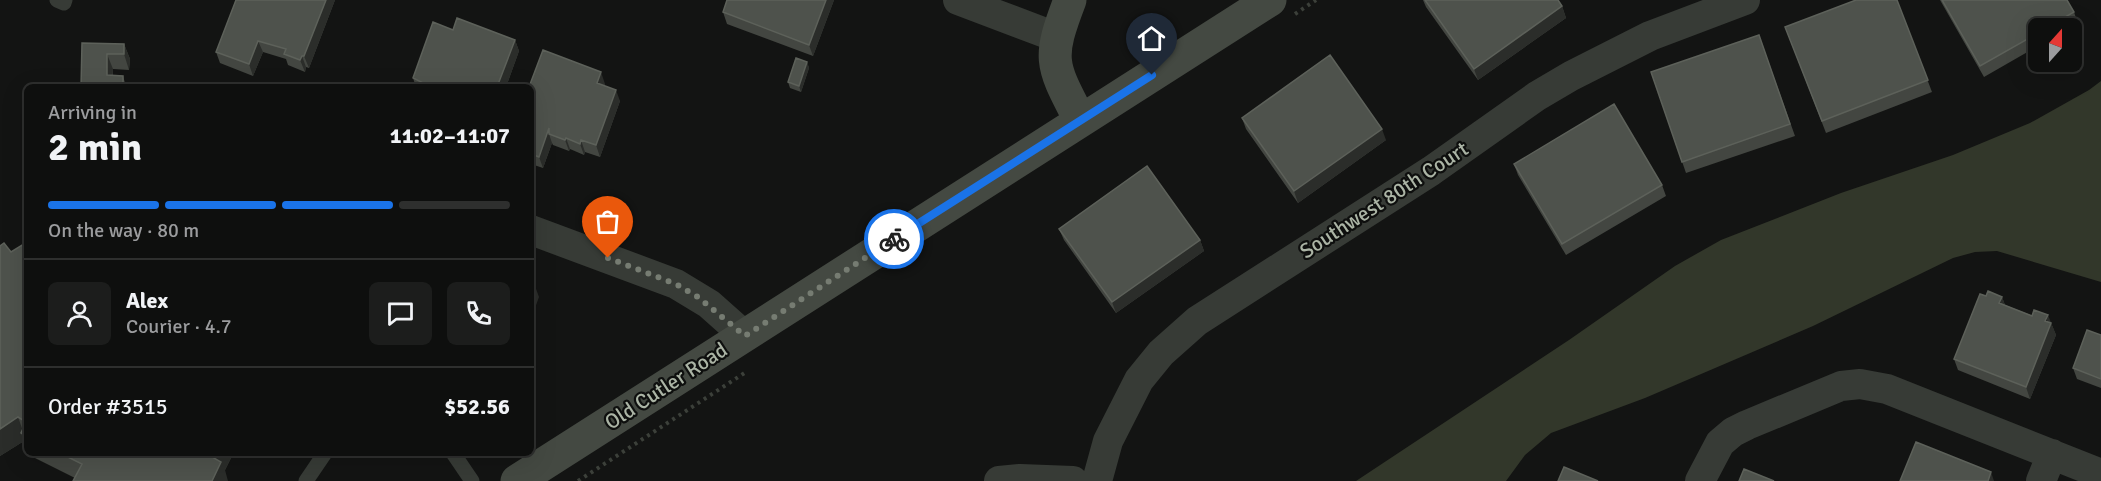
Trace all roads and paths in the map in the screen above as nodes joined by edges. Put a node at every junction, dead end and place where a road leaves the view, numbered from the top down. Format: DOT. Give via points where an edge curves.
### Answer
graph roads {
  1 [pos="57,0"];
  2 [pos="65,0"];
  3 [pos="1069,0"];
  4 [pos="1270,0"];
  5 [pos="1745,0"];
  6 [pos="964,1"];
  7 [pos="1056,37"];
  8 [pos="1080,120"];
  9 [pos="534,231"];
  10 [pos="745,336"];
  11 [pos="323,456"];
  12 [pos="455,456"];
  13 [pos="2046,468"];
  14 [pos="2101,474"];
  15 [pos="306,481"];
  16 [pos="472,481"];
  17 [pos="517,481"];
  18 [pos="999,481"];
  19 [pos="1073,481"];
  20 [pos="1097,481"];
  21 [pos="1700,481"];
  1 -- 2 [label="lane"];
  3 -- 7 [label="main road"];
  4 -- 8 [label="main road, Old Cutler Road"];
  5 -- 20 [label="street, Southwest 80th Court" via="1650,36 1537,96 1431,171 1197,321 1161,352 1139,380 1108,441"];
  6 -- 7 [label="street"];
  7 -- 8 [label="main road" via="1055,66"];
  8 -- 10 [label="main road, Old Cutler Road"];
  9 -- 10 [label="street" via="676,284 703,300"];
  10 -- 17 [label="main road, Old Cutler Road"];
  11 -- 15 [label="lane"];
  12 -- 16 [label="lane"];
  13 -- 14 [label="street"];
  13 -- 21 [label="street" via="1887,389 1860,384 1832,389 1733,432 1717,447"];
  18 -- 19 [label="street"];
}
